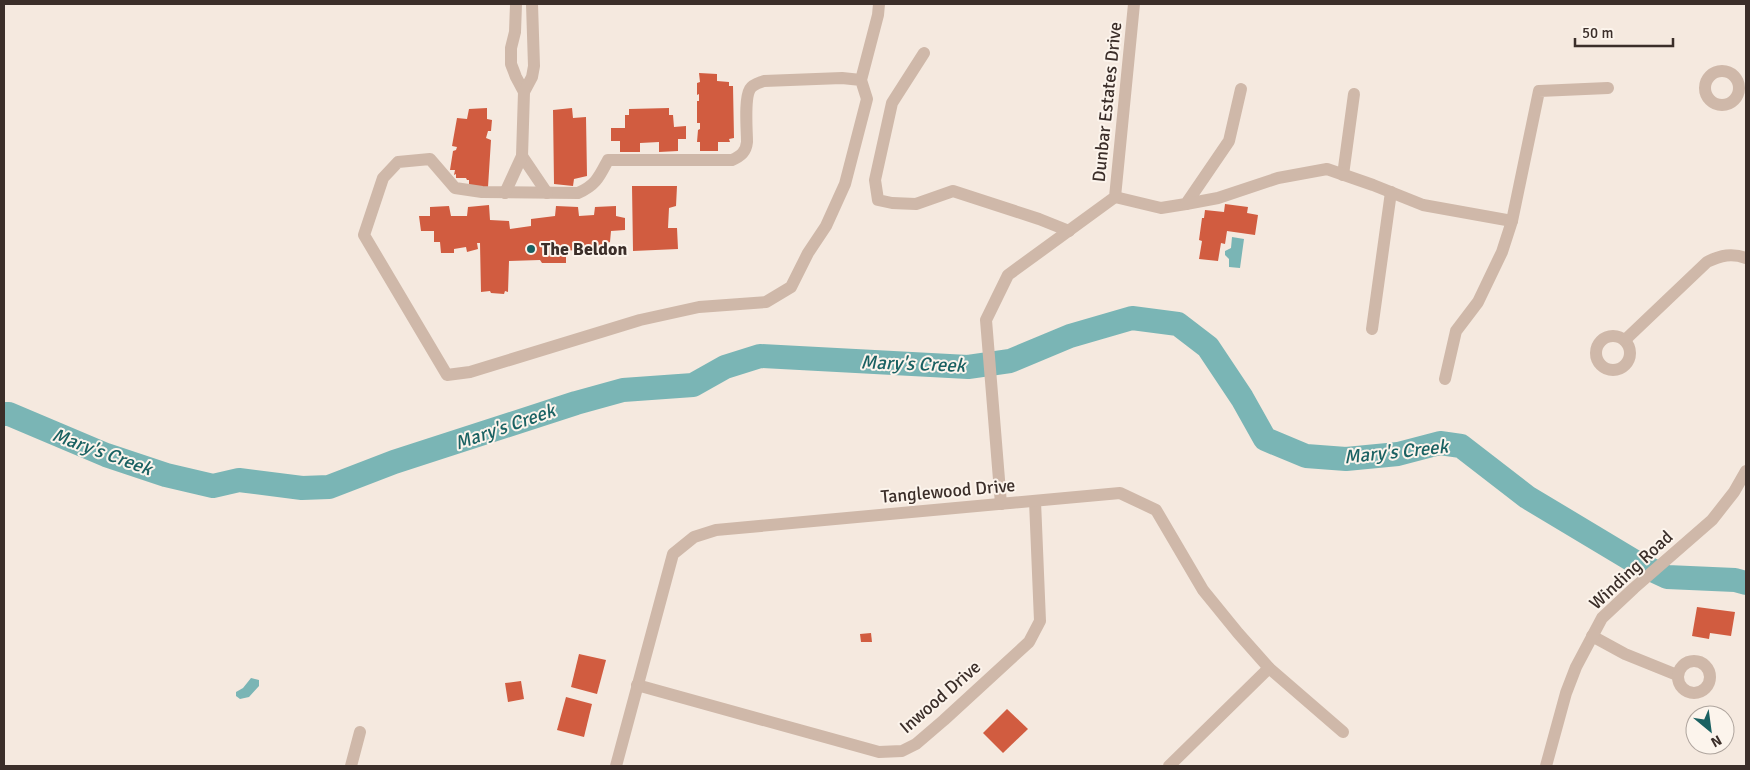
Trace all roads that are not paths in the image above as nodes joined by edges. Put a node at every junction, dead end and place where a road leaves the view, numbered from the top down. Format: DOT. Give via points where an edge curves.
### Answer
graph roads {
  1 [pos="516,4"];
  2 [pos="532,4"];
  3 [pos="879,4"];
  4 [pos="1134,4"];
  5 [pos="924,53"];
  6 [pos="861,80"];
  7 [pos="1608,88"];
  8 [pos="1241,89"];
  9 [pos="524,92"];
  10 [pos="1354,94"];
  11 [pos="522,156"];
  12 [pos="1343,175"];
  13 [pos="1391,192"];
  14 [pos="505,193"];
  15 [pos="547,193"];
  16 [pos="1115,197"];
  17 [pos="1186,204"];
  18 [pos="1512,220"];
  19 [pos="1069,231"];
  20 [pos="1746,258"];
  21 [pos="1372,329"];
  22 [pos="1625,340"];
  23 [pos="1445,379"];
  24 [pos="1746,471"];
  25 [pos="1035,501"];
  26 [pos="1001,504"];
  27 [pos="1592,636"];
  28 [pos="1270,668"];
  29 [pos="1677,675"];
  30 [pos="637,685"];
  31 [pos="360,732"];
  32 [pos="1343,732"];
  33 [pos="351,766"];
  34 [pos="616,766"];
  35 [pos="1169,766"];
  36 [pos="1546,766"];
  1 -- 9 [label="street" via="511,64"];
  2 -- 9 [label="street" via="534,66"];
  3 -- 6 [label="street"];
  4 -- 16 [label="street, Dunbar Estates Drive"];
  5 -- 19 [label="street" via="892,103 874,180 878,200 916,204 953,190"];
  6 -- 14 [label="street" via="866,99 845,184 826,226 791,287 766,302 699,307 640,320 470,372 447,375 364,234 383,178 398,162 430,159 455,188"];
  6 -- 15 [label="street" via="764,81 750,89 746,149 740,156 732,160 608,160 589,188 578,193"];
  7 -- 18 [label="street" via="1539,91"];
  8 -- 17 [label="street" via="1229,141"];
  9 -- 11 [label="street"];
  10 -- 12 [label="street"];
  11 -- 14 [label="street"];
  11 -- 15 [label="street"];
  12 -- 13 [label="street"];
  12 -- 17 [label="street" via="1327,169 1278,178 1218,198"];
  13 -- 18 [label="street" via="1423,206"];
  13 -- 21 [label="street"];
  14 -- 15 [label="street"];
  16 -- 17 [label="street" via="1161,208"];
  16 -- 19 [label="street, Dunbar Estates Drive"];
  18 -- 23 [label="street" via="1502,252 1478,302 1456,331"];
  19 -- 26 [label="street, Dunbar Estates Drive" via="1008,275 986,320"];
  20 -- 22 [label="street" via="1719,256 1707,262"];
  24 -- 27 [label="street, Winding Road" via="1712,520 1602,618"];
  25 -- 26 [label="street, Tanglewood Drive"];
  25 -- 28 [label="street, Tanglewood Drive" via="1120,493 1156,510 1203,590"];
  25 -- 30 [label="street, Inwood Drive" via="1040,621 1029,642 944,720 916,744 902,751 879,752"];
  26 -- 30 [label="street, Tanglewood Drive" via="716,530 694,537 673,554"];
  27 -- 29 [label="street" via="1625,654"];
  27 -- 36 [label="street, Winding Road" via="1566,693"];
  28 -- 32 [label="street, Tanglewood Drive"];
  28 -- 35 [label="street"];
  30 -- 34 [label="street, Tanglewood Drive"];
  31 -- 33 [label="street"];
}
